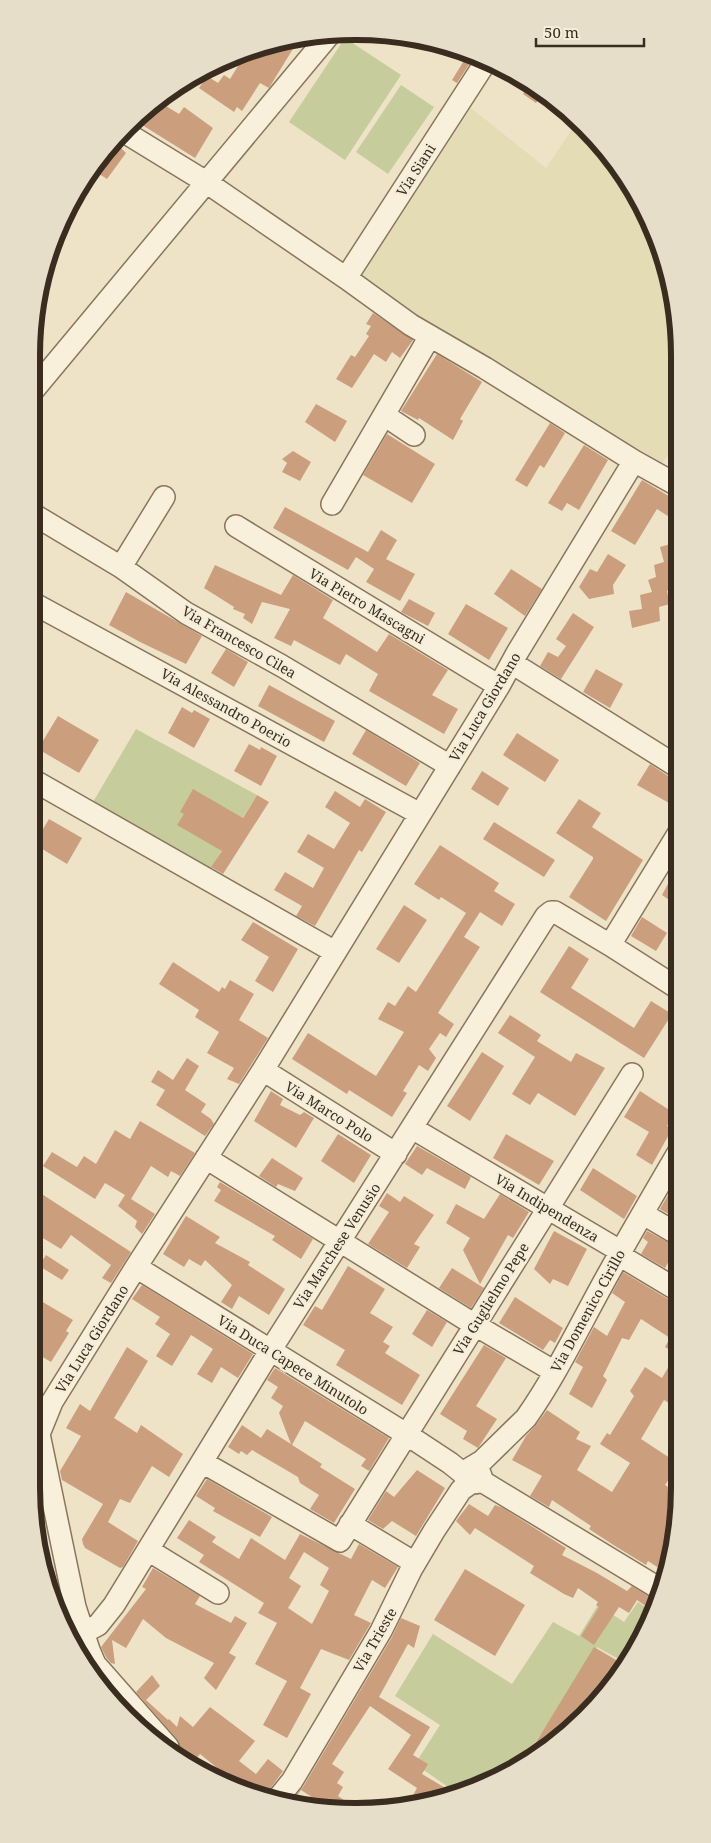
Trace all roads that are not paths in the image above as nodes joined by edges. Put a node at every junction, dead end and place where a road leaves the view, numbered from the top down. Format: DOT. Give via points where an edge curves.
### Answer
graph roads {
  1 [pos="323,42"];
  2 [pos="482,67"];
  3 [pos="129,136"];
  4 [pos="206,182"];
  5 [pos="346,278"];
  6 [pos="430,336"];
  7 [pos="40,382"];
  8 [pos="384,416"];
  9 [pos="414,434"];
  10 [pos="634,461"];
  11 [pos="671,481"];
  12 [pos="164,497"];
  13 [pos="332,504"];
  14 [pos="40,518"];
  15 [pos="236,526"];
  16 [pos="121,567"];
  17 [pos="40,607"];
  18 [pos="512,663"];
  19 [pos="499,686"];
  20 [pos="671,763"];
  21 [pos="450,766"];
  22 [pos="40,784"];
  23 [pos="420,814"];
  24 [pos="671,845"];
  25 [pos="610,945"];
  26 [pos="335,952"];
  27 [pos="671,984"];
  28 [pos="263,1070"];
  29 [pos="632,1074"];
  30 [pos="412,1128"];
  31 [pos="396,1154"];
  32 [pos="206,1158"];
  33 [pos="671,1165"];
  34 [pos="548,1208"];
  35 [pos="645,1215"];
  36 [pos="671,1230"];
  37 [pos="340,1242"];
  38 [pos="620,1253"];
  39 [pos="136,1267"];
  40 [pos="671,1286"];
  41 [pos="476,1325"];
  42 [pos="270,1351"];
  43 [pos="555,1372"];
  44 [pos="40,1425"];
  45 [pos="406,1434"];
  46 [pos="40,1456"];
  47 [pos="202,1462"];
  48 [pos="471,1471"];
  49 [pos="350,1524"];
  50 [pos="148,1550"];
  51 [pos="415,1563"];
  52 [pos="655,1586"];
  53 [pos="218,1594"];
  54 [pos="83,1633"];
  55 [pos="153,1730"];
  56 [pos="282,1794"];
  1 -- 4 [label="street"];
  2 -- 5 [label="street, Via Siani"];
  3 -- 4 [label="street"];
  4 -- 5 [label="street"];
  4 -- 7 [label="street"];
  5 -- 6 [label="street"];
  6 -- 8 [label="street"];
  6 -- 10 [label="street"];
  8 -- 9 [label="street"];
  8 -- 13 [label="street"];
  10 -- 11 [label="street"];
  10 -- 18 [label="street, Via Luca Giordano"];
  12 -- 16 [label="street"];
  14 -- 16 [label="street, Via Francesco Cilea"];
  15 -- 19 [label="street, Via Pietro Mascagni"];
  16 -- 21 [label="street, Via Francesco Cilea" via="186,613"];
  17 -- 23 [label="street, Via Alessandro Poerio"];
  18 -- 19 [label="street, Via Luca Giordano"];
  18 -- 20 [label="street"];
  19 -- 21 [label="street, Via Luca Giordano"];
  21 -- 23 [label="street, Via Luca Giordano"];
  22 -- 26 [label="street"];
  23 -- 26 [label="street, Via Luca Giordano"];
  24 -- 25 [label="street"];
  25 -- 27 [label="street"];
  25 -- 30 [label="street, Via Marchese Venusio" via="555,912 549,912"];
  26 -- 28 [label="street, Via Luca Giordano"];
  28 -- 31 [label="street, Via Marco Polo"];
  28 -- 32 [label="street, Via Luca Giordano"];
  29 -- 34 [label="street, Via Guglielmo Pepe"];
  30 -- 31 [label="street, Via Marchese Venusio"];
  30 -- 34 [label="street, Via Indipendenza"];
  31 -- 37 [label="street, Via Marchese Venusio"];
  32 -- 37 [label="street"];
  32 -- 39 [label="street, Via Luca Giordano"];
  33 -- 38 [label="street, Via Domenico Cirillo"];
  34 -- 38 [label="street, Via Indipendenza"];
  34 -- 41 [label="street, Via Guglielmo Pepe"];
  35 -- 36 [label="street"];
  37 -- 41 [label="street"];
  37 -- 42 [label="street, Via Marchese Venusio"];
  38 -- 40 [label="street, Via Indipendenza"];
  38 -- 43 [label="street, Via Domenico Cirillo"];
  39 -- 42 [label="street, Via Duca Capece Minutolo"];
  39 -- 44 [label="street, Via Luca Giordano"];
  41 -- 43 [label="street"];
  41 -- 45 [label="street, Via Guglielmo Pepe"];
  42 -- 45 [label="street, Via Duca Capece Minutolo"];
  42 -- 47 [label="street, Via Marchese Venusio"];
  43 -- 48 [label="street, Via Domenico Cirillo" via="526,1418"];
  45 -- 48 [label="street, Via Duca Capece Minutolo"];
  45 -- 49 [label="street, Via Guglielmo Pepe"];
  46 -- 54 [label="street, Via Luca Giordano"];
  47 -- 49 [label="street, Via Guglielmo Pepe" via="338,1541"];
  47 -- 50 [label="street, Via Marchese Venusio"];
  48 -- 51 [label="street, Via Trieste"];
  48 -- 52 [label="street"];
  49 -- 51 [label="street"];
  50 -- 53 [label="street"];
  50 -- 54 [label="street, Via Marchese Venusio" via="106,1616"];
  51 -- 56 [label="street, Via Trieste" via="381,1631"];
  54 -- 55 [label="street, Via Luca Giordano" via="95,1664"];
}
